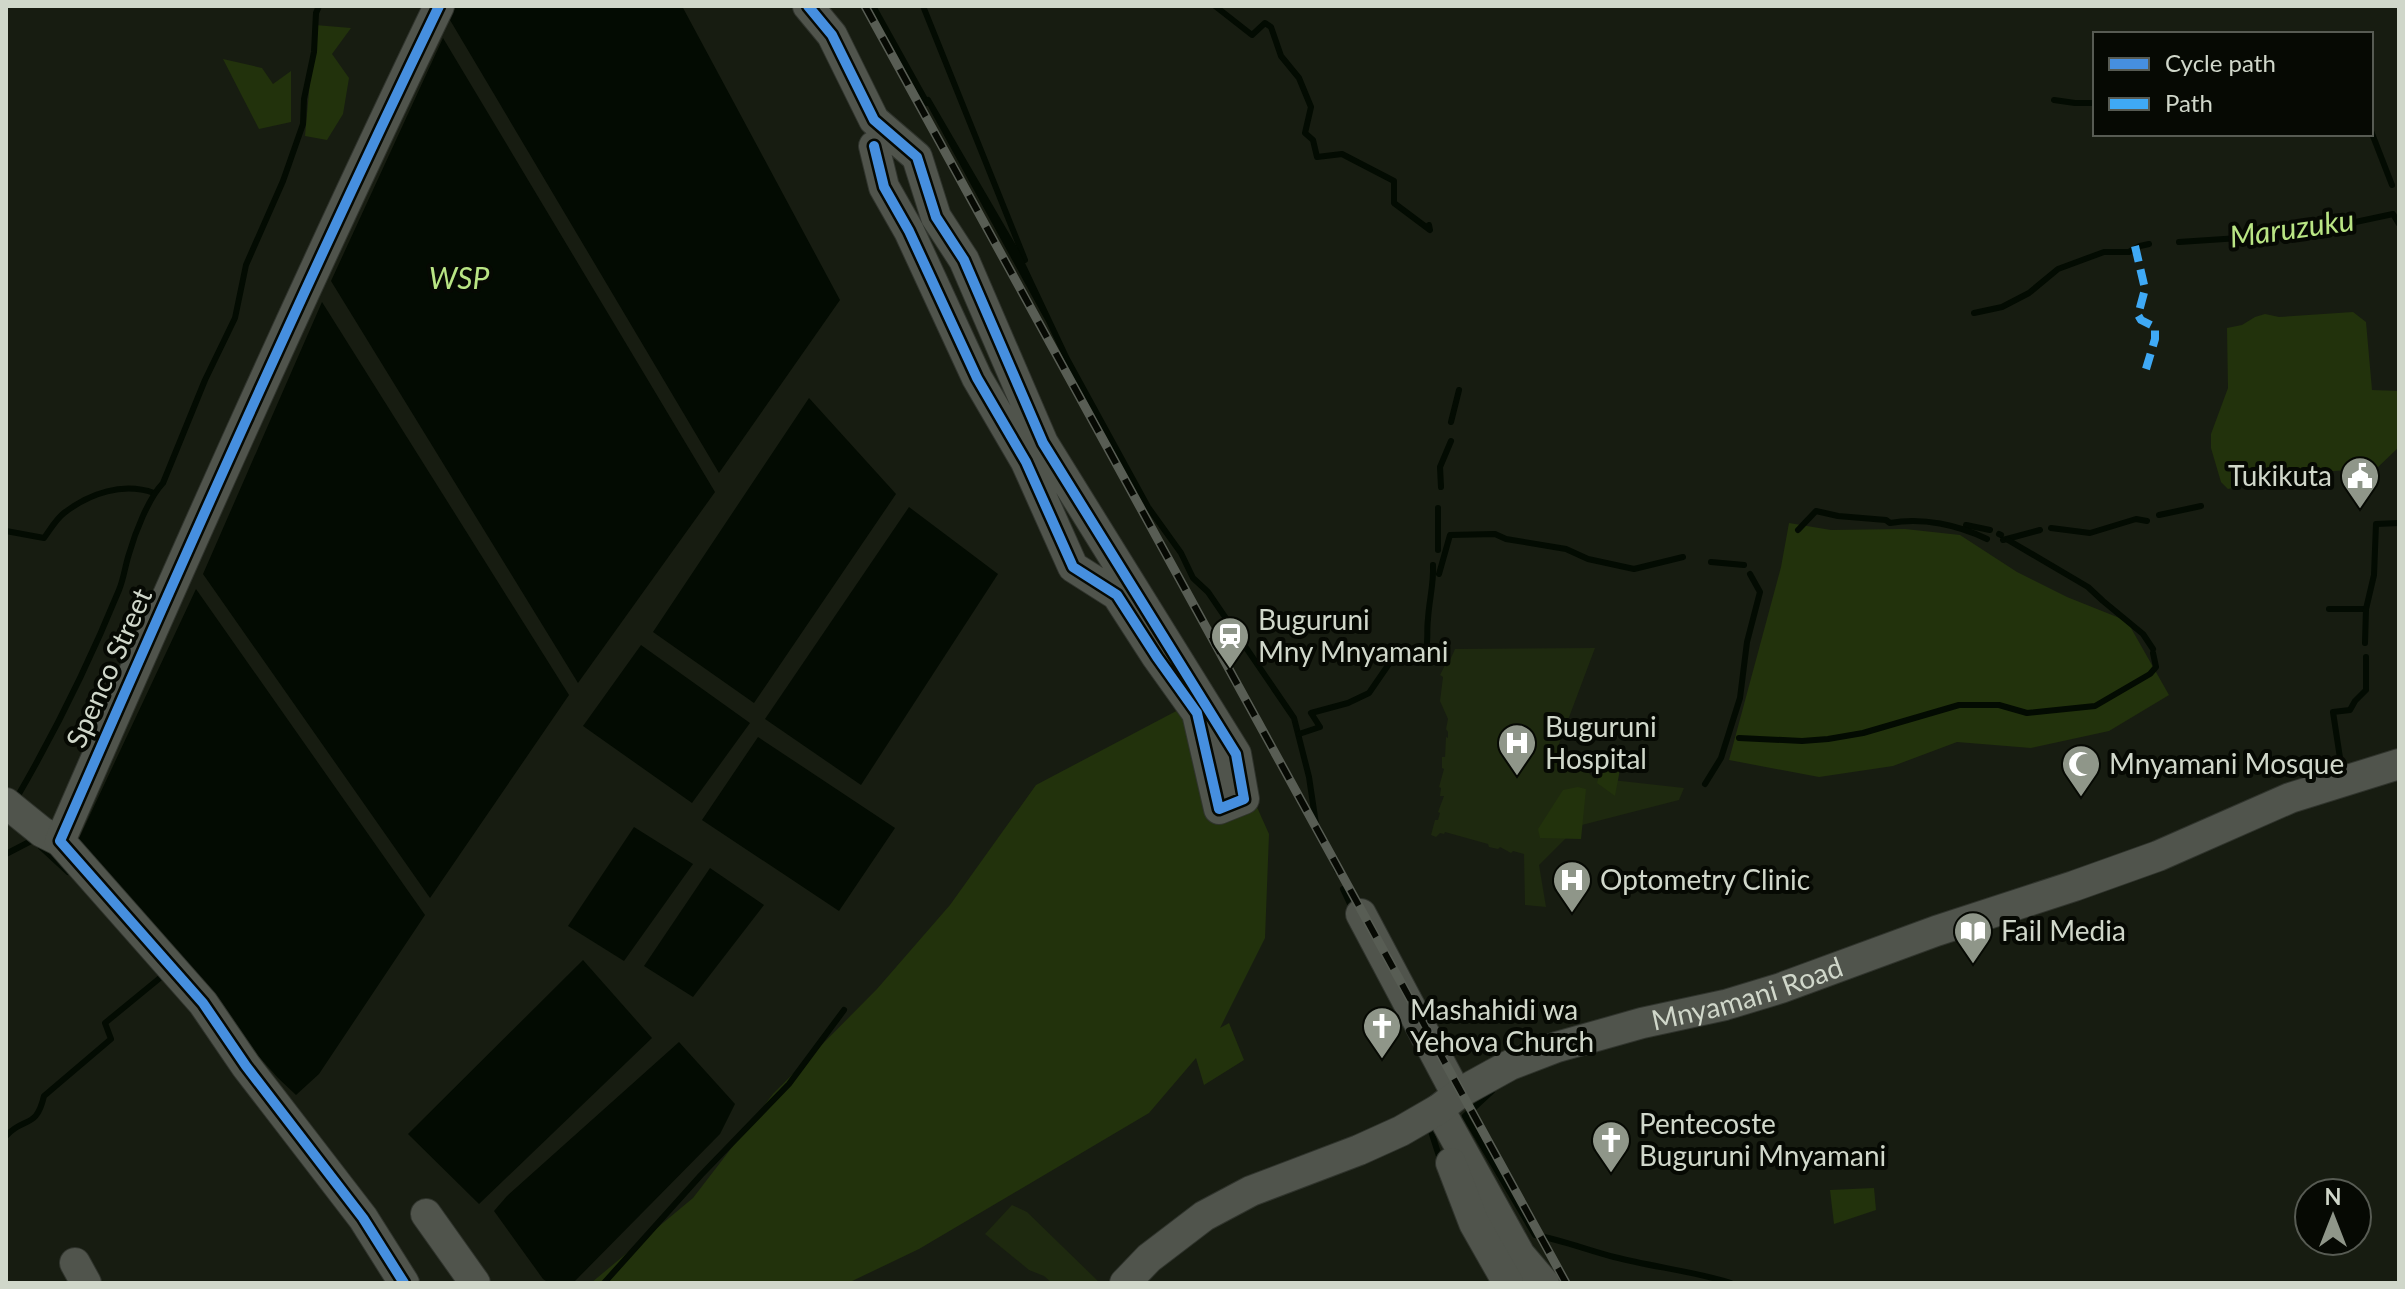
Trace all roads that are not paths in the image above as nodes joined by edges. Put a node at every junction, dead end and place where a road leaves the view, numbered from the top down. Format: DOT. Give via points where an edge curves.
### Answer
graph roads {
  1 [pos="439,6"];
  2 [pos="800,6"];
  3 [pos="808,6"];
  4 [pos="874,146"];
  5 [pos="936,217"];
  6 [pos="2399,764"];
  7 [pos="6,803"];
  8 [pos="60,841"];
  9 [pos="1361,914"];
  10 [pos="1442,1106"];
  11 [pos="426,1214"];
  12 [pos="404,1283"];
  13 [pos="475,1283"];
  14 [pos="1125,1283"];
  15 [pos="1508,1283"];
  16 [pos="1544,1283"];
  1 -- 8 [label="street, Spenco Street" via="176,574"];
  2 -- 4 [label="street"];
  3 -- 5 [label="street" via="832,35 874,120 917,157"];
  4 -- 5 [label="street" via="898,160"];
  4 -- 5 [label="street" via="884,187 977,378 1026,462 1073,567 1117,595 1197,713 1219,809 1244,799 1236,754 1043,443 964,260"];
  6 -- 10 [label="street, Mnyamani Road" via="2290,798 2158,856 1781,988 1557,1047 1510,1065"];
  7 -- 8 [label="street"];
  8 -- 12 [label="street" via="203,1003 363,1218"];
  9 -- 10 [label="street"];
  10 -- 14 [label="street, Mnyamani Road" via="1401,1131 1251,1191 1204,1216"];
  10 -- 15 [label="street" via="1474,1223"];
  10 -- 16 [label="street" via="1520,1255"];
  11 -- 13 [label="street"];
}
